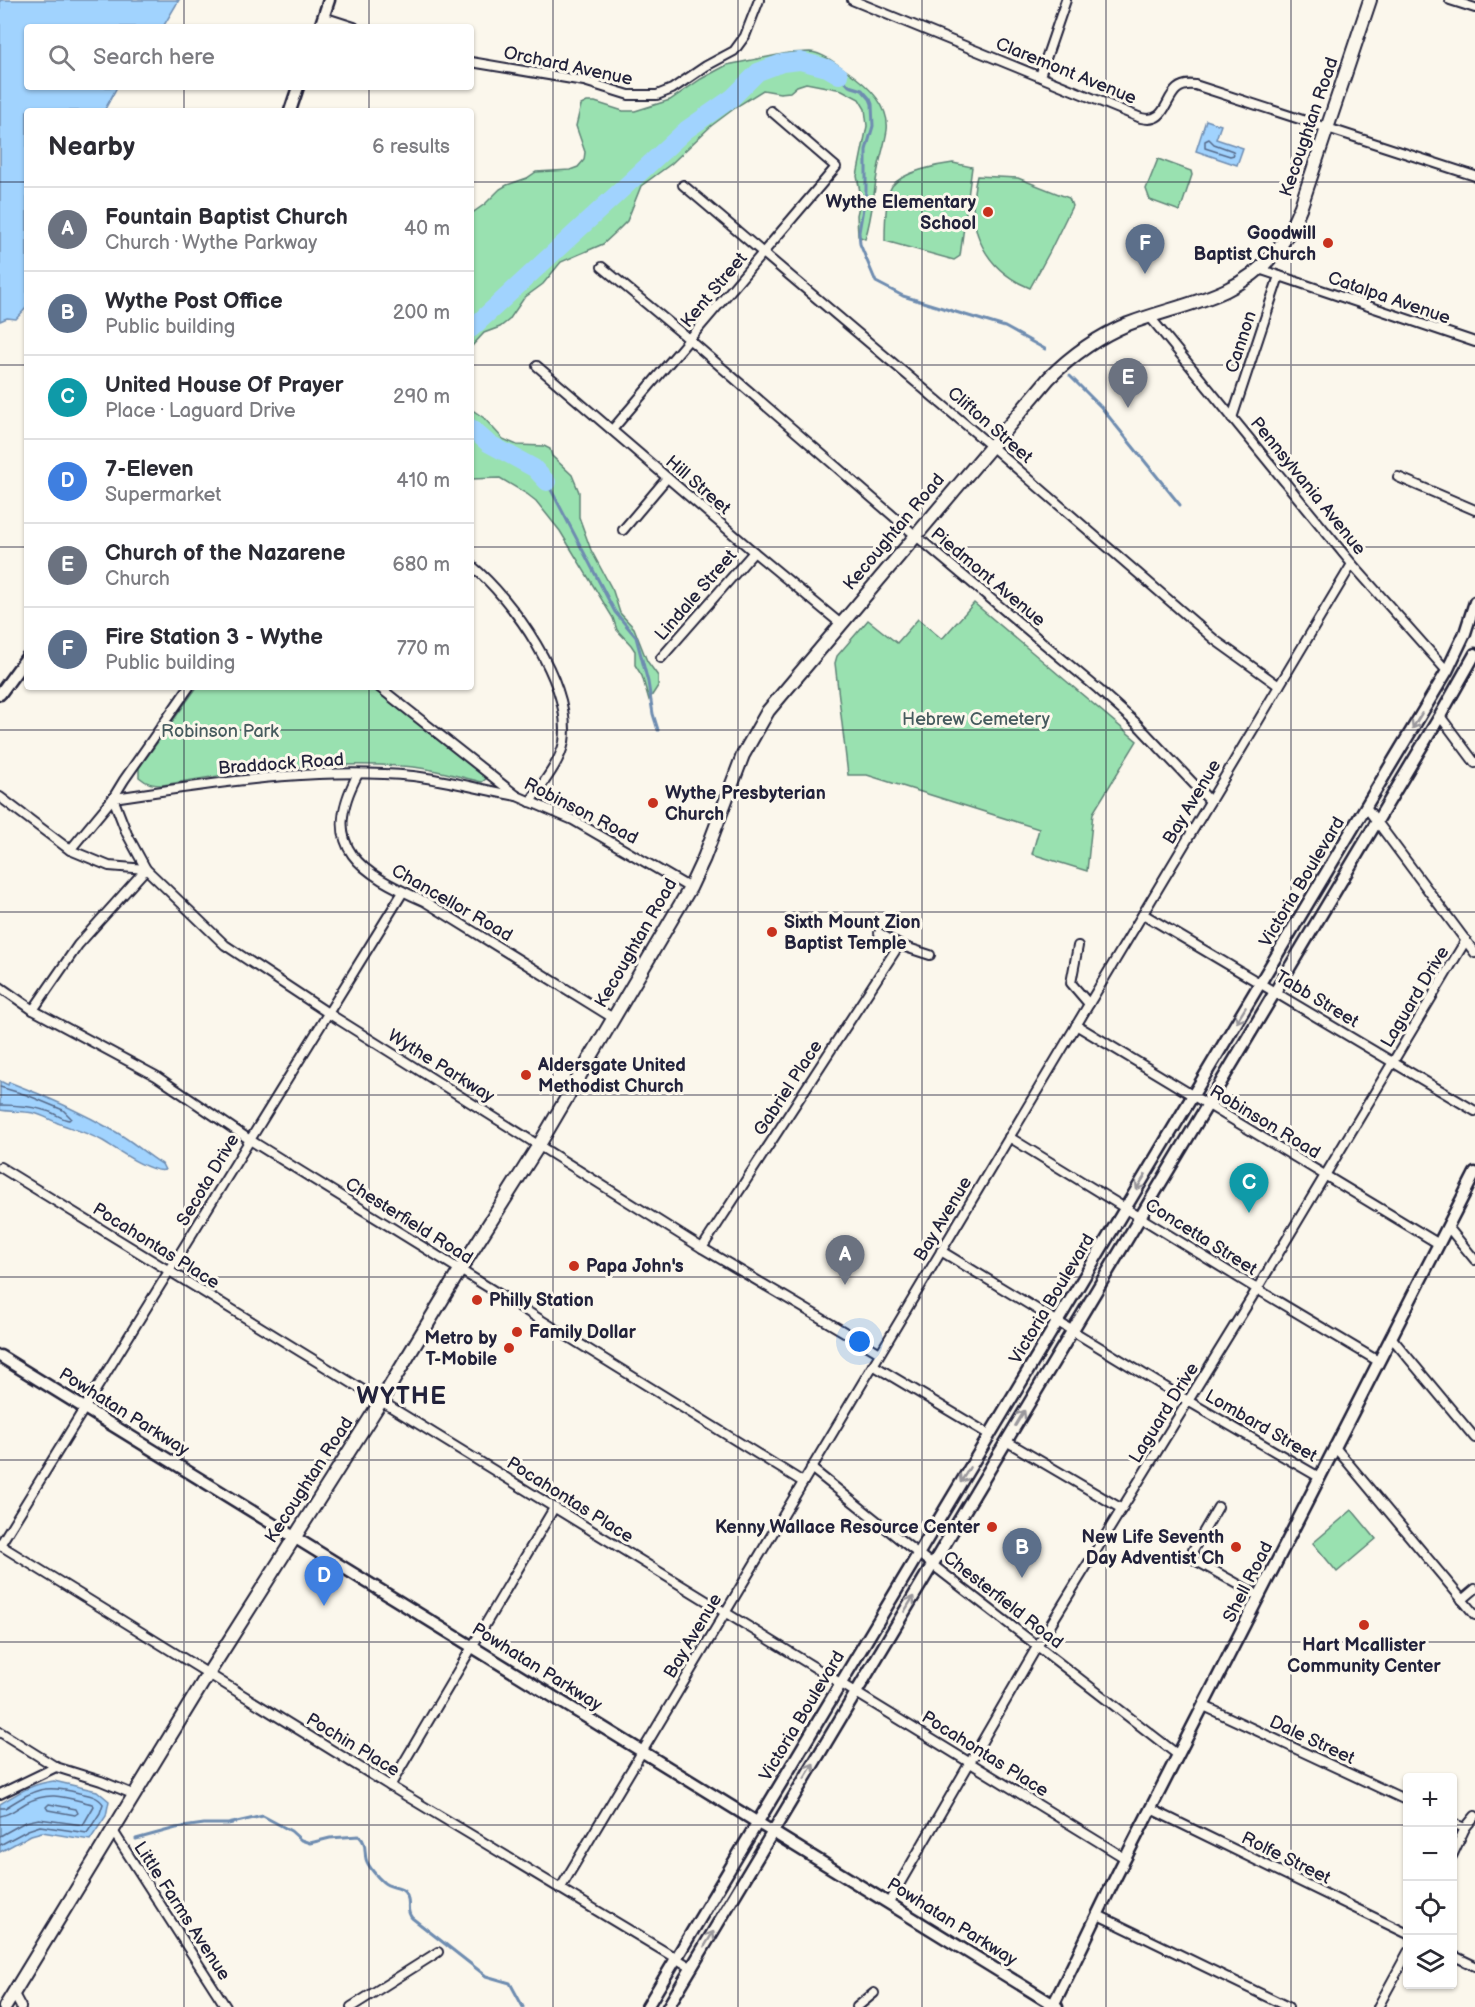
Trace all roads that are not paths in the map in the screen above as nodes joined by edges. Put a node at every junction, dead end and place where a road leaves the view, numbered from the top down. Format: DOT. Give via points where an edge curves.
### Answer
graph roads {
  1 [pos="329,0"];
  2 [pos="759,0"];
  3 [pos="852,0"];
  4 [pos="1066,0"];
  5 [pos="1370,0"];
  6 [pos="1450,0"];
  7 [pos="1475,8"];
  8 [pos="321,22"];
  9 [pos="474,63"];
  10 [pos="1040,76"];
  11 [pos="297,90"];
  12 [pos="291,108"];
  13 [pos="771,111"];
  14 [pos="1328,127"];
  15 [pos="1475,176"];
  16 [pos="683,185"];
  17 [pos="764,254"];
  18 [pos="602,267"];
  19 [pos="1259,269"];
  20 [pos="1279,276"];
  21 [pos="1150,317"];
  22 [pos="690,340"];
  23 [pos="1475,342"];
  24 [pos="537,366"];
  25 [pos="1232,418"];
  26 [pos="612,430"];
  27 [pos="991,446"];
  28 [pos="1398,477"];
  29 [pos="667,478"];
  30 [pos="1475,510"];
  31 [pos="623,530"];
  32 [pos="915,535"];
  33 [pos="754,552"];
  34 [pos="1352,564"];
  35 [pos="474,568"];
  36 [pos="1475,602"];
  37 [pos="841,624"];
  38 [pos="1475,654"];
  39 [pos="661,658"];
  40 [pos="24,661"];
  41 [pos="1447,671"];
  42 [pos="1279,686"];
  43 [pos="187,690"];
  44 [pos="383,690"];
  45 [pos="0,694"];
  46 [pos="1440,716"];
  47 [pos="1475,763"];
  48 [pos="358,774"];
  49 [pos="517,796"];
  50 [pos="0,797"];
  51 [pos="113,798"];
  52 [pos="1210,801"];
  53 [pos="530,802"];
  54 [pos="1366,807"];
  55 [pos="1377,821"];
  56 [pos="70,850"];
  57 [pos="146,869"];
  58 [pos="690,888"];
  59 [pos="403,892"];
  60 [pos="1143,914"];
  61 [pos="879,933"];
  62 [pos="1466,940"];
  63 [pos="899,945"];
  64 [pos="1078,946"];
  65 [pos="1475,953"];
  66 [pos="930,955"];
  67 [pos="1260,983"];
  68 [pos="0,987"];
  69 [pos="1275,992"];
  70 [pos="1089,1004"];
  71 [pos="33,1011"];
  72 [pos="328,1013"];
  73 [pos="613,1018"];
  74 [pos="1076,1025"];
  75 [pos="1394,1062"];
  76 [pos="1192,1096"];
  77 [pos="1208,1105"];
  78 [pos="1475,1111"];
  79 [pos="1009,1137"];
  80 [pos="250,1140"];
  81 [pos="539,1145"];
  82 [pos="0,1167"];
  83 [pos="1475,1173"];
  84 [pos="1324,1174"];
  85 [pos="1125,1208"];
  86 [pos="1140,1218"];
  87 [pos="1448,1227"];
  88 [pos="1439,1244"];
  89 [pos="702,1248"];
  90 [pos="941,1251"];
  91 [pos="1475,1260"];
  92 [pos="460,1270"];
  93 [pos="170,1272"];
  94 [pos="1257,1289"];
  95 [pos="1058,1321"];
  96 [pos="1072,1330"];
  97 [pos="1391,1337"];
  98 [pos="880,1353"];
  99 [pos="0,1356"];
  100 [pos="1378,1360"];
  101 [pos="873,1365"];
  102 [pos="381,1401"];
  103 [pos="1188,1401"];
  104 [pos="85,1408"];
  105 [pos="990,1435"];
  106 [pos="1475,1438"];
  107 [pos="1006,1441"];
  108 [pos="1334,1446"];
  109 [pos="811,1468"];
  110 [pos="1319,1477"];
  111 [pos="803,1482"];
  112 [pos="1218,1507"];
  113 [pos="554,1508"];
  114 [pos="1122,1509"];
  115 [pos="294,1537"];
  116 [pos="0,1545"];
  117 [pos="918,1554"];
  118 [pos="933,1564"];
  119 [pos="1475,1589"];
  120 [pos="1259,1596"];
  121 [pos="1462,1599"];
  122 [pos="725,1613"];
  123 [pos="1475,1616"];
  124 [pos="1038,1645"];
  125 [pos="472,1646"];
  126 [pos="208,1674"];
  127 [pos="841,1683"];
  128 [pos="856,1692"];
  129 [pos="1204,1706"];
  130 [pos="0,1732"];
  131 [pos="642,1751"];
  132 [pos="1178,1755"];
  133 [pos="971,1763"];
  134 [pos="56,1767"];
  135 [pos="390,1786"];
  136 [pos="0,1794"];
  137 [pos="135,1795"];
  138 [pos="1403,1799"];
  139 [pos="1151,1809"];
  140 [pos="1475,1816"];
  141 [pos="758,1822"];
  142 [pos="1457,1824"];
  143 [pos="1465,1828"];
  144 [pos="113,1831"];
  145 [pos="773,1831"];
  146 [pos="1457,1845"];
  147 [pos="1125,1858"];
  148 [pos="560,1889"];
  149 [pos="890,1902"];
  150 [pos="1098,1915"];
  151 [pos="1403,1932"];
  152 [pos="438,1952"];
  153 [pos="1457,1957"];
  154 [pos="676,1958"];
  155 [pos="1403,1960"];
  156 [pos="1475,1966"];
  157 [pos="692,1968"];
  158 [pos="874,1993"];
  159 [pos="14,1994"];
  160 [pos="1054,2006"];
  161 [pos="5,2007"];
  162 [pos="21,2007"];
  163 [pos="226,2007"];
  164 [pos="351,2007"];
  165 [pos="647,2007"];
  166 [pos="668,2007"];
  167 [pos="857,2007"];
  168 [pos="1288,2007"];
  169 [pos="1378,2007"];
  1 -- 8 [label="main road"];
  2 -- 9 [label="street, Orchard Avenue" via="745,36 734,51 657,95 621,94 584,81"];
  3 -- 10 [label="street, Claremont Avenue"];
  4 -- 10 [label="street"];
  5 -- 14 [label="main road, Kecoughtan Road"];
  6 -- 7 [label="street"];
  10 -- 14 [label="street, Claremont Avenue" via="1145,119 1160,115 1175,90 1189,84"];
  11 -- 12 [label="main road"];
  13 -- 17 [label="street, Kent Street" via="836,166"];
  14 -- 15 [label="street, Claremont Avenue"];
  14 -- 19 [label="main road, Kecoughtan Road" via="1287,236"];
  16 -- 17 [label="street, Clifton Street"];
  17 -- 22 [label="street, Kent Street"];
  17 -- 27 [label="street, Clifton Street"];
  18 -- 22 [label="street, Piedmont Avenue"];
  19 -- 20 [label="street, Catalpa Avenue"];
  19 -- 21 [label="main road, Kecoughtan Road" via="1214,297"];
  20 -- 23 [label="street, Catalpa Avenue"];
  20 -- 25 [label="street, Cannon"];
  21 -- 25 [label="street, Pennsylvania Avenue"];
  21 -- 27 [label="main road, Kecoughtan Road" via="1108,333 1066,360"];
  22 -- 26 [label="street, Kent Street"];
  22 -- 32 [label="street, Piedmont Avenue"];
  24 -- 26 [label="street, Hill Street"];
  25 -- 34 [label="street, Pennsylvania Avenue"];
  26 -- 29 [label="street, Hill Street"];
  27 -- 32 [label="main road, Kecoughtan Road"];
  27 -- 42 [label="street, Clifton Street" via="1215,640"];
  28 -- 30 [label="street"];
  29 -- 31 [label="street"];
  29 -- 33 [label="street, Hill Street"];
  32 -- 37 [label="main road, Kecoughtan Road"];
  32 -- 52 [label="street, Piedmont Avenue" via="1136,723"];
  33 -- 37 [label="street, Hill Street"];
  33 -- 39 [label="street, Lindale Street"];
  34 -- 41 [label="street, Pennsylvania Avenue"];
  34 -- 42 [label="street, Bay Avenue"];
  35 -- 53 [label="street" via="513,607 526,627 547,664 564,715 564,743"];
  36 -- 41 [label="main road, Victoria Boulevard"];
  37 -- 58 [label="main road, Kecoughtan Road" via="768,711 754,734 742,755"];
  38 -- 46 [label="main road, Victoria Boulevard"];
  40 -- 45 [label="main road"];
  41 -- 54 [label="main road, Victoria Boulevard, one-way"];
  42 -- 52 [label="street, Bay Avenue"];
  43 -- 51 [label="street"];
  44 -- 49 [label="street, Robinson Road"];
  46 -- 47 [label="street"];
  46 -- 55 [label="main road, Victoria Boulevard"];
  48 -- 49 [label="street, Braddock Road" via="414,777"];
  48 -- 51 [label="street, Braddock Road" via="249,779"];
  48 -- 59 [label="street, Chancellor Road" via="342,816 347,848 370,873"];
  49 -- 53 [label="street, Robinson Road"];
  50 -- 56 [label="street"];
  51 -- 56 [label="street"];
  51 -- 57 [label="street, Wythe Parkway"];
  52 -- 60 [label="street, Bay Avenue"];
  53 -- 58 [label="street, Robinson Road" via="573,820"];
  54 -- 55 [label="street"];
  54 -- 67 [label="main road, Victoria Boulevard"];
  55 -- 62 [label="street"];
  55 -- 69 [label="main road, Victoria Boulevard"];
  56 -- 57 [label="street" via="109,866"];
  57 -- 71 [label="street" via="78,945"];
  57 -- 72 [label="street, Wythe Parkway" via="225,945"];
  58 -- 73 [label="main road, Kecoughtan Road"];
  59 -- 72 [label="street, Secota Drive"];
  59 -- 73 [label="street, Chancellor Road"];
  60 -- 67 [label="street, Tabb Street"];
  60 -- 70 [label="street, Bay Avenue"];
  61 -- 63 [label="street"];
  62 -- 65 [label="street"];
  62 -- 75 [label="street, Laguard Drive"];
  63 -- 66 [label="street"];
  63 -- 89 [label="street, Gabriel Place"];
  64 -- 70 [label="street" via="1071,983"];
  67 -- 69 [label="street, Tabb Street"];
  67 -- 76 [label="main road, Victoria Boulevard, one-way"];
  68 -- 71 [label="street, Chesterfield Road"];
  69 -- 75 [label="street, Tabb Street"];
  69 -- 77 [label="main road, Victoria Boulevard"];
  70 -- 74 [label="street, Bay Avenue"];
  71 -- 80 [label="street, Chesterfield Road" via="156,1076"];
  72 -- 80 [label="street, Secota Drive"];
  72 -- 81 [label="street, Wythe Parkway"];
  73 -- 81 [label="main road, Kecoughtan Road"];
  74 -- 76 [label="street, Robinson Road"];
  74 -- 79 [label="street, Bay Avenue"];
  75 -- 78 [label="street, Tabb Street"];
  75 -- 84 [label="street, Laguard Drive"];
  76 -- 77 [label="street, Robinson Road"];
  76 -- 85 [label="main road, Victoria Boulevard, one-way"];
  77 -- 84 [label="street, Robinson Road"];
  77 -- 86 [label="main road, Victoria Boulevard"];
  79 -- 85 [label="street, Concetta Street"];
  79 -- 90 [label="street, Bay Avenue"];
  80 -- 92 [label="street, Chesterfield Road"];
  80 -- 93 [label="street, Secota Drive"];
  81 -- 89 [label="street, Wythe Parkway"];
  81 -- 92 [label="main road, Kecoughtan Road"];
  82 -- 93 [label="street, Pocahontas Place"];
  83 -- 87 [label="main road, Shell Road"];
  84 -- 88 [label="street, Robinson Road"];
  84 -- 94 [label="street, Laguard Drive"];
  85 -- 86 [label="street, Concetta Street"];
  85 -- 95 [label="main road, Victoria Boulevard"];
  86 -- 94 [label="street, Concetta Street"];
  86 -- 96 [label="main road, Victoria Boulevard"];
  87 -- 88 [label="main road, Shell Road"];
  87 -- 91 [label="street"];
  88 -- 97 [label="main road, Shell Road"];
  89 -- 98 [label="street, Wythe Parkway"];
  90 -- 95 [label="street, Lombard Street"];
  90 -- 98 [label="street, Bay Avenue"];
  92 -- 102 [label="main road, Kecoughtan Road"];
  92 -- 111 [label="street, Chesterfield Road"];
  93 -- 102 [label="street, Pocahontas Place"];
  93 -- 104 [label="street, Secota Drive"];
  94 -- 100 [label="street, Concetta Street"];
  94 -- 103 [label="street, Laguard Drive"];
  95 -- 96 [label="street, Lombard Street"];
  95 -- 105 [label="main road, Victoria Boulevard"];
  96 -- 103 [label="street, Lombard Street"];
  107 -- 96 [label="main road, Victoria Boulevard, one-way"];
  97 -- 100 [label="main road, Shell Road"];
  97 -- 106 [label="street"];
  98 -- 101 [label="street, Bay Avenue"];
  99 -- 104 [label="main road, Powhatan Parkway"];
  100 -- 108 [label="main road, Shell Road"];
  101 -- 105 [label="street"];
  101 -- 109 [label="street, Bay Avenue"];
  102 -- 113 [label="street, Pocahontas Place"];
  102 -- 115 [label="main road, Kecoughtan Road"];
  103 -- 110 [label="street, Lombard Street"];
  103 -- 114 [label="street, Laguard Drive"];
  104 -- 115 [label="main road, Powhatan Parkway"];
  104 -- 116 [label="street, Secota Drive"];
  105 -- 117 [label="main road, Victoria Boulevard, one-way"];
  107 -- 114 [label="street"];
  107 -- 118 [label="main road, Victoria Boulevard"];
  108 -- 110 [label="main road, Shell Road"];
  108 -- 121 [label="street"];
  109 -- 111 [label="street, Bay Avenue"];
  109 -- 117 [label="street, Chesterfield Road"];
  110 -- 120 [label="main road, Shell Road"];
  111 -- 122 [label="street, Bay Avenue"];
  112 -- 120 [label="street" via="1193,1550 1193,1559"];
  113 -- 122 [label="street, Pocahontas Place"];
  113 -- 125 [label="street"];
  114 -- 124 [label="street, Laguard Drive"];
  115 -- 125 [label="main road, Powhatan Parkway"];
  115 -- 126 [label="main road, Kecoughtan Road"];
  116 -- 126 [label="street, Pochin Place"];
  117 -- 118 [label="street, Chesterfield Road"];
  117 -- 127 [label="main road, Victoria Boulevard"];
  118 -- 124 [label="street, Chesterfield Road"];
  128 -- 118 [label="main road, Victoria Boulevard, one-way"];
  119 -- 121 [label="street"];
  120 -- 129 [label="main road, Shell Road"];
  121 -- 123 [label="street"];
  122 -- 127 [label="street, Pocahontas Place"];
  122 -- 131 [label="street, Bay Avenue"];
  124 -- 132 [label="street, Chesterfield Road"];
  124 -- 133 [label="street, Laguard Drive"];
  125 -- 131 [label="main road, Powhatan Parkway"];
  125 -- 135 [label="street"];
  126 -- 135 [label="street, Pochin Place"];
  126 -- 137 [label="main road, Kecoughtan Road"];
  127 -- 128 [label="street, Pocahontas Place"];
  127 -- 141 [label="main road, Victoria Boulevard"];
  128 -- 133 [label="street, Pocahontas Place"];
  145 -- 128 [label="main road, Victoria Boulevard, one-way"];
  129 -- 132 [label="main road, Shell Road"];
  129 -- 138 [label="street, Dale Street"];
  130 -- 134 [label="street"];
  131 -- 141 [label="main road, Powhatan Parkway"];
  131 -- 148 [label="street, Bay Avenue"];
  132 -- 139 [label="main road, Shell Road"];
  133 -- 147 [label="street, Pocahontas Place"];
  133 -- 149 [label="street, Laguard Drive"];
  134 -- 136 [label="street"];
  134 -- 137 [label="street"];
  135 -- 148 [label="street, Pochin Place"];
  137 -- 144 [label="main road, Kecoughtan Road"];
  139 -- 147 [label="main road, Shell Road"];
  139 -- 151 [label="street, Rolfe Street"];
  140 -- 143 [label="street"];
  141 -- 145 [label="main road, Powhatan Parkway"];
  141 -- 154 [label="main road, Victoria Boulevard"];
  142 -- 143 [label="street"];
  143 -- 146 [label="street"];
  144 -- 159 [label="main road, Kecoughtan Road"];
  144 -- 163 [label="street, Little Farms Avenue"];
  145 -- 149 [label="main road, Powhatan Parkway"];
  157 -- 145 [label="main road, Victoria Boulevard, one-way"];
  147 -- 150 [label="main road, Shell Road"];
  148 -- 154 [label="street, Pochin Place"];
  149 -- 160 [label="main road, Powhatan Parkway"];
  150 -- 160 [label="main road, Shell Road"];
  150 -- 168 [label="street"];
  152 -- 164 [label="street"];
  153 -- 156 [label="street"];
  154 -- 157 [label="street, Pochin Place"];
  154 -- 165 [label="main road, Victoria Boulevard"];
  155 -- 169 [label="street"];
  157 -- 166 [label="main road, Victoria Boulevard"];
  158 -- 167 [label="street"];
  159 -- 161 [label="main road, Kecoughtan Road"];
  159 -- 162 [label="street"];
}
